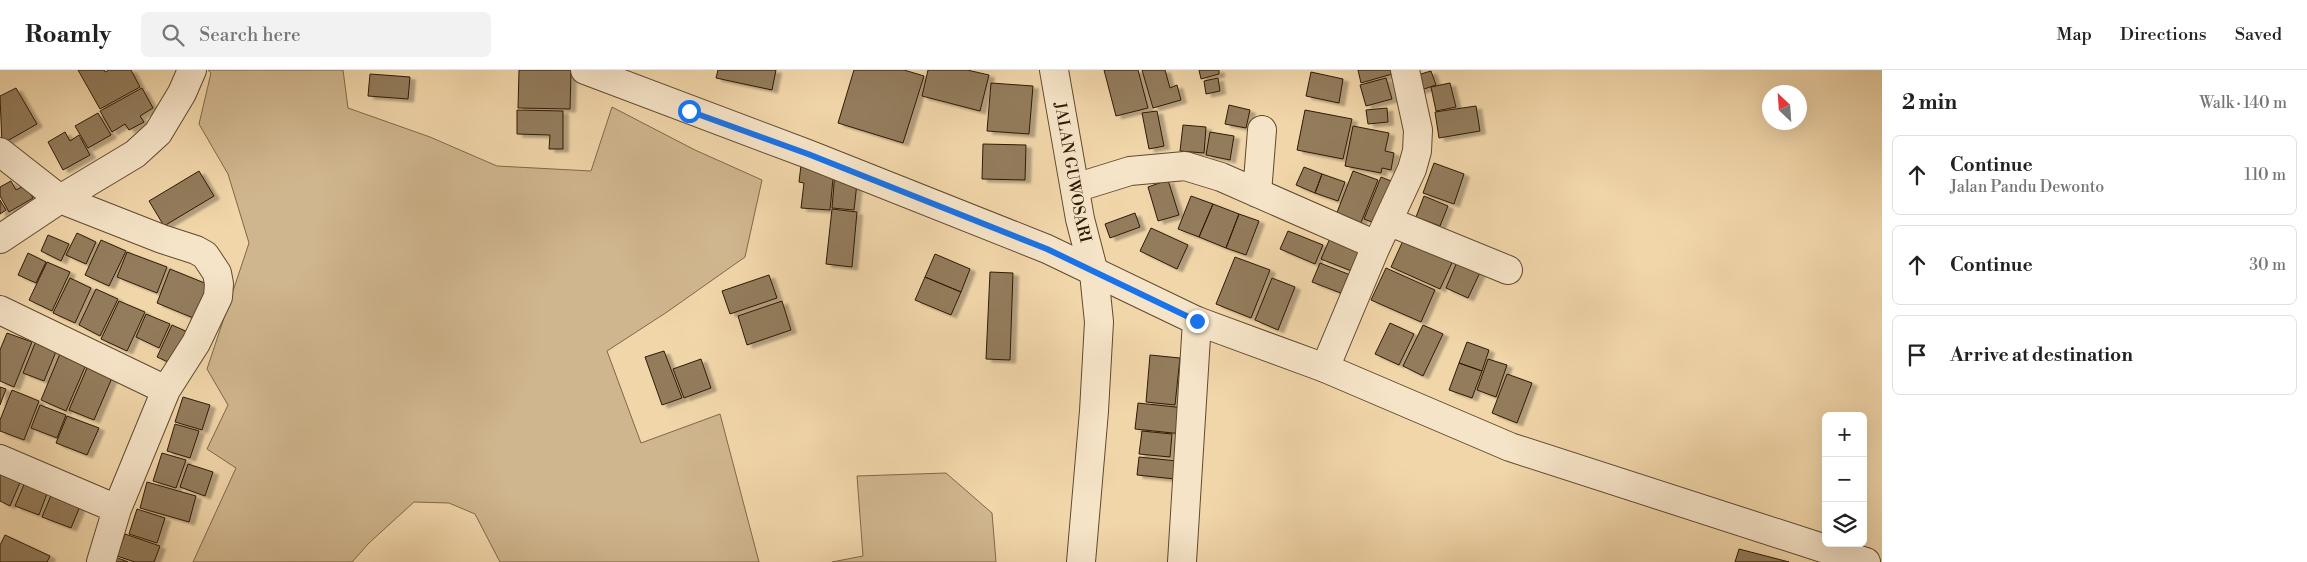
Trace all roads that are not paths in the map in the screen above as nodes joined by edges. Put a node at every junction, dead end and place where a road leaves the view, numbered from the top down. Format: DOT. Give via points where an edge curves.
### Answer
graph roads {
  1 [pos="192,70"];
  2 [pos="585,70"];
  3 [pos="1054,70"];
  4 [pos="1405,70"];
  5 [pos="1262,130"];
  6 [pos="0,152"];
  7 [pos="1075,188"];
  8 [pos="1257,193"];
  9 [pos="60,199"];
  10 [pos="1382,233"];
  11 [pos="0,239"];
  12 [pos="1508,270"];
  13 [pos="1094,273"];
  14 [pos="0,310"];
  15 [pos="1197,321"];
  16 [pos="1325,368"];
  17 [pos="166,390"];
  18 [pos="0,459"];
  19 [pos="117,509"];
  20 [pos="101,562"];
  21 [pos="1081,562"];
  22 [pos="1182,562"];
  23 [pos="1866,562"];
  1 -- 9 [label="street" via="158,133 135,154"];
  2 -- 13 [label="street" via="968,217 1047,249"];
  3 -- 7 [label="street, JALAN GUWOSARI"];
  4 -- 10 [label="street" via="1418,130 1417,152"];
  5 -- 8 [label="street"];
  6 -- 9 [label="street"];
  7 -- 8 [label="street" via="1130,171 1185,166 1222,176"];
  7 -- 13 [label="street, JALAN GUWOSARI"];
  8 -- 10 [label="street"];
  9 -- 11 [label="street"];
  9 -- 17 [label="street" via="196,250 213,264 219,284 218,296 196,343"];
  10 -- 12 [label="street"];
  10 -- 16 [label="street"];
  13 -- 15 [label="street"];
  13 -- 21 [label="street, JALAN GUWOSARI" via="1099,349"];
  14 -- 17 [label="street"];
  15 -- 16 [label="street"];
  15 -- 22 [label="street"];
  16 -- 23 [label="street" via="1510,447"];
  17 -- 19 [label="street"];
  18 -- 19 [label="street"];
  19 -- 20 [label="street"];
}
